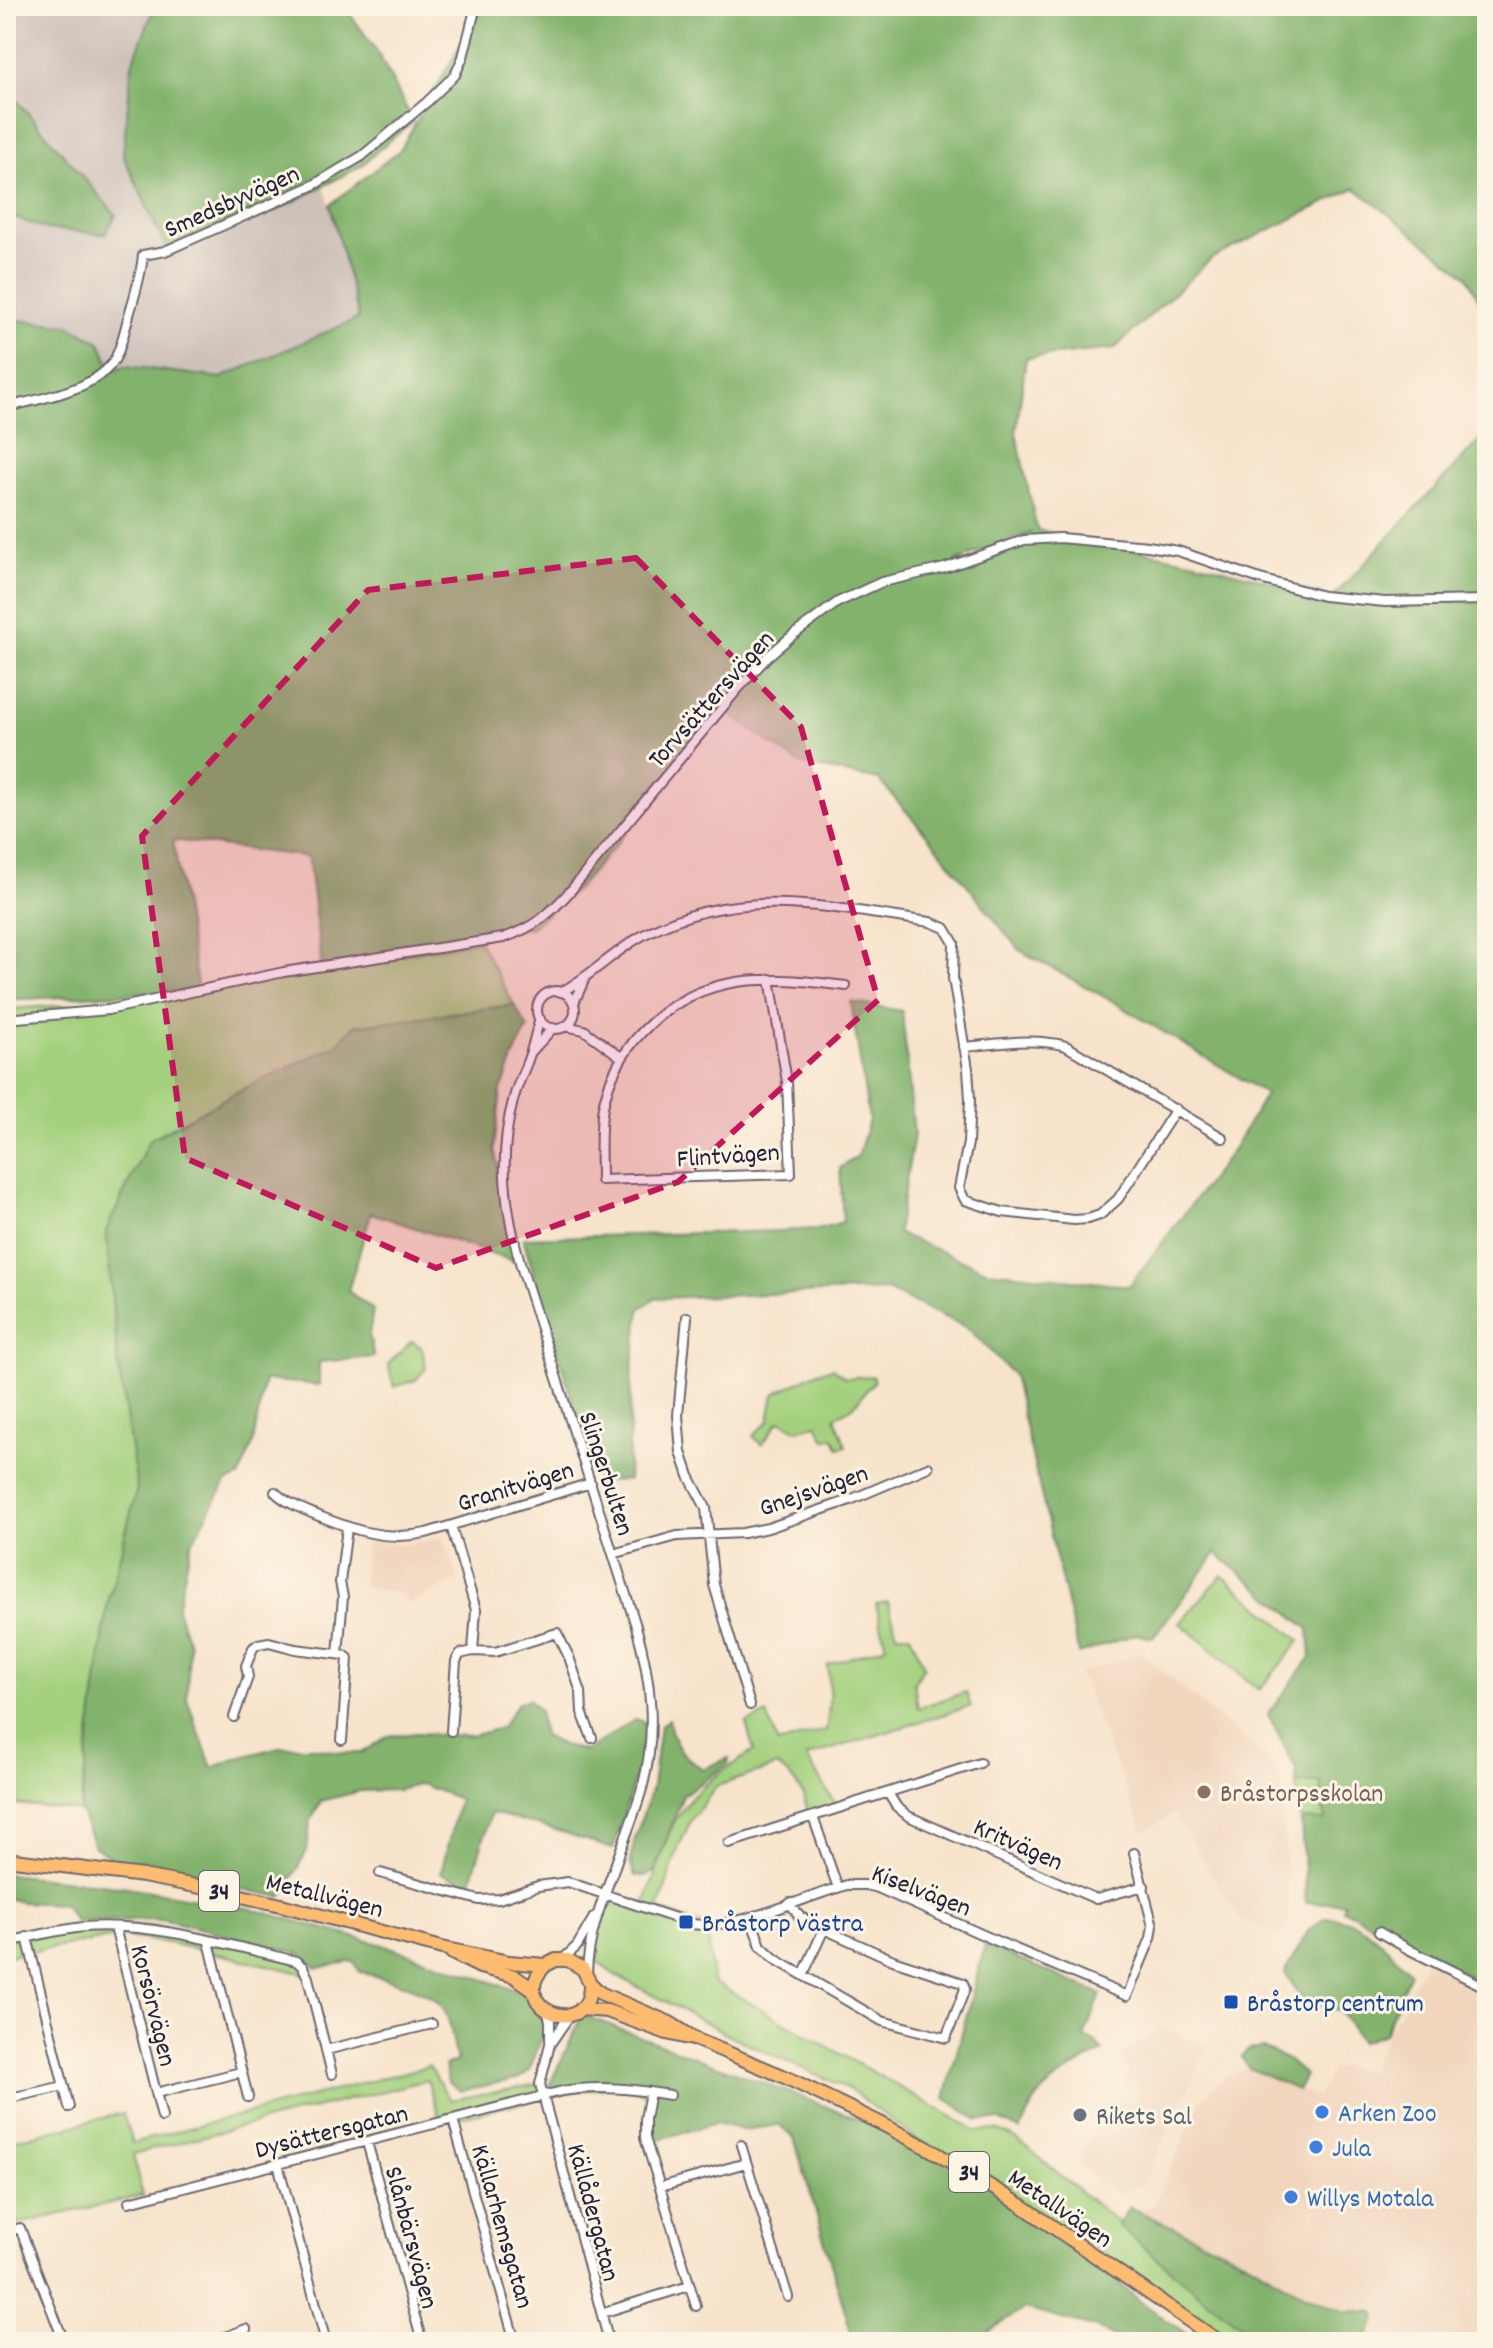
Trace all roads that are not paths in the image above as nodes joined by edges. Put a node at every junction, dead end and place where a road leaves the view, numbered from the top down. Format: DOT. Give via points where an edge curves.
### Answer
graph roads {
  1 [pos="476,6"];
  2 [pos="6,407"];
  3 [pos="1487,600"];
  4 [pos="586,978"];
  5 [pos="770,979"];
  6 [pos="846,986"];
  7 [pos="561,992"];
  8 [pos="574,1007"];
  9 [pos="6,1019"];
  10 [pos="540,1019"];
  11 [pos="565,1026"];
  12 [pos="553,1028"];
  13 [pos="584,1030"];
  14 [pos="964,1047"];
  15 [pos="531,1052"];
  16 [pos="621,1057"];
  17 [pos="1176,1109"];
  18 [pos="1223,1138"];
  19 [pos="687,1317"];
  20 [pos="928,1467"];
  21 [pos="591,1483"];
  22 [pos="275,1492"];
  23 [pos="451,1526"];
  24 [pos="347,1528"];
  25 [pos="709,1534"];
  26 [pos="613,1554"];
  27 [pos="473,1651"];
  28 [pos="338,1654"];
  29 [pos="750,1705"];
  30 [pos="234,1717"];
  31 [pos="451,1731"];
  32 [pos="592,1738"];
  33 [pos="342,1740"];
  34 [pos="980,1763"];
  35 [pos="888,1793"];
  36 [pos="813,1817"];
  37 [pos="729,1843"];
  38 [pos="1134,1853"];
  39 [pos="6,1859"];
  40 [pos="380,1873"];
  41 [pos="1144,1886"];
  42 [pos="838,1888"];
  43 [pos="605,1893"];
  44 [pos="790,1903"];
  45 [pos="600,1906"];
  46 [pos="750,1917"];
  47 [pos="115,1927"];
  48 [pos="824,1929"];
  49 [pos="1379,1932"];
  50 [pos="27,1937"];
  51 [pos="209,1942"];
  52 [pos="6,1943"];
  53 [pos="442,1948"];
  54 [pos="562,1960"];
  55 [pos="546,1965"];
  56 [pos="803,1975"];
  57 [pos="588,1979"];
  58 [pos="1487,1988"];
  59 [pos="534,1990"];
  60 [pos="547,2011"];
  61 [pos="576,2012"];
  62 [pos="432,2024"];
  63 [pos="697,2040"];
  64 [pos="550,2044"];
  65 [pos="326,2050"];
  66 [pos="241,2072"];
  67 [pos="332,2074"];
  68 [pos="64,2086"];
  69 [pos="650,2092"];
  70 [pos="156,2093"];
  71 [pos="670,2095"];
  72 [pos="248,2097"];
  73 [pos="542,2097"];
  74 [pos="6,2099"];
  75 [pos="69,2107"];
  76 [pos="162,2117"];
  77 [pos="453,2120"];
  78 [pos="367,2142"];
  79 [pos="741,2145"];
  80 [pos="746,2163"];
  81 [pos="278,2164"];
  82 [pos="660,2187"];
  83 [pos="129,2202"];
  84 [pos="6,2232"];
  85 [pos="689,2286"];
  86 [pos="788,2297"];
  87 [pos="696,2306"];
  88 [pos="602,2313"];
  89 [pos="246,2329"];
  90 [pos="608,2338"];
  91 [pos="64,2342"];
  92 [pos="212,2342"];
  93 [pos="326,2342"];
  94 [pos="422,2342"];
  95 [pos="515,2342"];
  96 [pos="1220,2342"];
  1 -- 2 [label="street, Smedsbyvägen" via="460,66 427,102 356,161 324,180 165,251 143,255 121,343 109,367 69,391"];
  3 -- 9 [label="street, Torvsättersvägen" via="1343,599 1286,587 1161,547 1047,538 1014,543 936,571 869,587 793,635 737,690 580,880 528,929 503,938 284,972 108,1010"];
  4 -- 7 [label="street"];
  4 -- 8 [label="street"];
  4 -- 14 [label="street" via="647,933 724,906 789,903 920,920 939,924 953,937 953,978"];
  5 -- 6 [label="street, Flintvägen"];
  5 -- 16 [label="street, Flintvägen" via="725,983 693,994 658,1016"];
  5 -- 16 [label="street, Flintvägen" via="787,1082 791,1174 601,1180 603,1110"];
  7 -- 8 [label="street"];
  7 -- 10 [label="street" via="542,998"];
  8 -- 11 [label="street"];
  8 -- 13 [label="street"];
  10 -- 12 [label="street"];
  10 -- 15 [label="street, Slingerbulten"];
  11 -- 12 [label="street"];
  11 -- 13 [label="street"];
  12 -- 15 [label="street, Slingerbulten"];
  13 -- 16 [label="street"];
  14 -- 17 [label="street" via="1031,1041 1066,1046"];
  14 -- 17 [label="street" via="970,1115 959,1191 969,1202 995,1211 1074,1220 1100,1215 1118,1199"];
  15 -- 21 [label="street, Slingerbulten" via="508,1126 507,1207"];
  17 -- 18 [label="street"];
  19 -- 25 [label="street" via="678,1436 685,1467 706,1508"];
  20 -- 25 [label="street, Gnejsvägen" via="768,1528"];
  21 -- 23 [label="street, Granitvägen"];
  21 -- 26 [label="street, Slingerbulten"];
  22 -- 24 [label="street, Granitvägen"];
  23 -- 24 [label="street, Granitvägen" via="411,1537"];
  23 -- 27 [label="street, Granitvägen" via="476,1610"];
  24 -- 28 [label="street"];
  25 -- 26 [label="street, Gnejsvägen" via="662,1539"];
  25 -- 29 [label="street" via="714,1585"];
  26 -- 43 [label="street, Slingerbulten" via="644,1653 651,1734 642,1786"];
  27 -- 31 [label="street" via="460,1654 456,1661"];
  27 -- 32 [label="street" via="495,1652 557,1633 581,1692"];
  28 -- 30 [label="street" via="258,1644 246,1666 248,1677"];
  28 -- 33 [label="street" via="348,1658"];
  34 -- 35 [label="street"];
  35 -- 36 [label="street"];
  35 -- 41 [label="street, Kritvägen" via="908,1816 1096,1899"];
  36 -- 37 [label="street"];
  36 -- 42 [label="street"];
  38 -- 41 [label="street"];
  39 -- 53 [label="main road, Metallvägen / 34" via="211,1889"];
  40 -- 43 [label="street, Kiselvägen" via="479,1900 559,1882"];
  41 -- 42 [label="street, Kiselvägen" via="1153,1932 1127,1996 878,1888"];
  42 -- 44 [label="street, Kiselvägen"];
  43 -- 45 [label="street, Slingerbulten"];
  43 -- 46 [label="street, Kiselvägen" via="693,1924 723,1925"];
  44 -- 46 [label="street, Kiselvägen"];
  44 -- 48 [label="street" via="799,1916"];
  45 -- 54 [label="street, Slingerbulten" via="577,1946"];
  45 -- 57 [label="street, Slingerbulten"];
  46 -- 56 [label="street" via="767,1953"];
  47 -- 50 [label="street"];
  47 -- 51 [label="street"];
  47 -- 70 [label="street, Korsörvägen"];
  48 -- 56 [label="street"];
  48 -- 56 [label="street" via="963,1983 946,2038 882,2021"];
  49 -- 58 [label="street"];
  50 -- 52 [label="street"];
  50 -- 68 [label="street"];
  51 -- 65 [label="street" via="300,1964"];
  51 -- 66 [label="street"];
  53 -- 55 [label="main road, Metallvägen / 34"];
  53 -- 59 [label="main road, Metallvägen / 34" via="514,1976"];
  54 -- 55 [label="main road, Metallvägen / 34"];
  54 -- 57 [label="main road, Metallvägen / 34" via="579,1965"];
  55 -- 59 [label="main road"];
  57 -- 61 [label="main road" via="587,2000"];
  57 -- 63 [label="main road, Metallvägen / 34" via="608,1998"];
  59 -- 60 [label="main road"];
  60 -- 61 [label="main road, Metallvägen / 34" via="558,2016"];
  60 -- 64 [label="street"];
  61 -- 63 [label="main road, Metallvägen / 34" via="607,2011"];
  61 -- 64 [label="street"];
  62 -- 65 [label="street"];
  63 -- 96 [label="main road, Metallvägen / 34" via="822,2094 931,2150"];
  64 -- 73 [label="street" via="540,2080"];
  65 -- 67 [label="street"];
  66 -- 70 [label="street, Korsörvägen"];
  66 -- 72 [label="street"];
  68 -- 74 [label="street"];
  68 -- 75 [label="street"];
  69 -- 71 [label="street, Dysättersgatan"];
  69 -- 73 [label="street, Dysättersgatan" via="598,2087"];
  69 -- 82 [label="street" via="645,2138"];
  70 -- 76 [label="street, Korsörvägen"];
  73 -- 77 [label="street, Dysättersgatan"];
  73 -- 88 [label="street, Källådergatan"];
  77 -- 78 [label="street, Dysättersgatan"];
  77 -- 95 [label="street, Källarhemsgatan"];
  78 -- 81 [label="street, Dysättersgatan"];
  78 -- 94 [label="street, Slånbärsvägen"];
  79 -- 80 [label="street"];
  80 -- 82 [label="street"];
  80 -- 86 [label="street"];
  81 -- 83 [label="street, Dysättersgatan"];
  81 -- 93 [label="street"];
  82 -- 85 [label="street"];
  84 -- 91 [label="street" via="20,2228"];
  85 -- 87 [label="street"];
  85 -- 88 [label="street"];
  88 -- 90 [label="street, Källådergatan"];
  89 -- 92 [label="street"];
}
